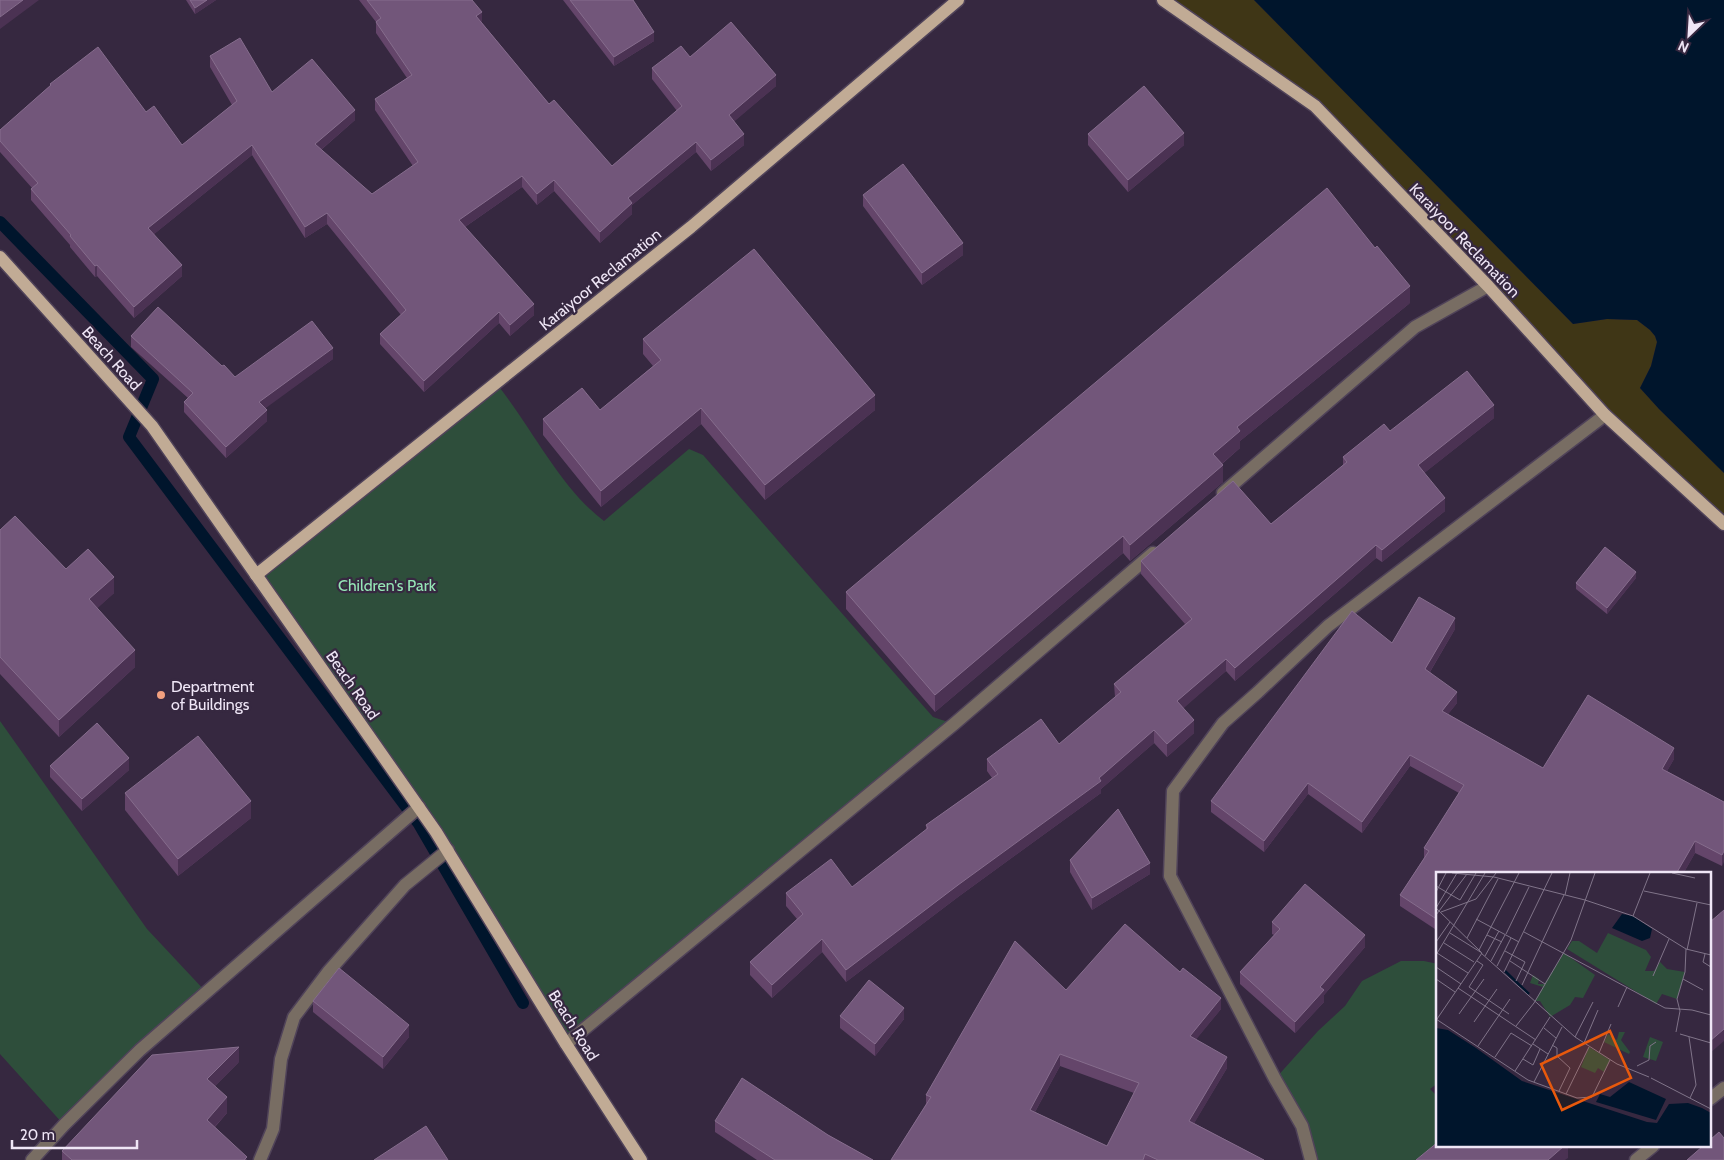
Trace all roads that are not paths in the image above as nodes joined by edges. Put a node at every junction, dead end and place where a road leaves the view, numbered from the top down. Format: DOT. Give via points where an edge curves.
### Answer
graph roads {
  1 [pos="958,0"];
  2 [pos="1163,0"];
  3 [pos="0,257"];
  4 [pos="1488,286"];
  5 [pos="1605,415"];
  6 [pos="1211,503"];
  7 [pos="1724,524"];
  8 [pos="1166,542"];
  9 [pos="256,575"];
  10 [pos="419,806"];
  11 [pos="448,850"];
  12 [pos="566,1044"];
  13 [pos="1724,1088"];
  14 [pos="1712,1097"];
  15 [pos="1651,1148"];
  16 [pos="32,1160"];
  17 [pos="260,1160"];
  18 [pos="641,1160"];
  19 [pos="1311,1160"];
  20 [pos="1636,1160"];
  1 -- 9 [label="main road, Karaiyoor Reclamation" via="691,227"];
  2 -- 4 [label="main road, Karaiyoor Reclamation" via="1315,106"];
  3 -- 9 [label="main road, Beach Road" via="152,426"];
  4 -- 5 [label="main road, Karaiyoor Reclamation"];
  4 -- 6 [label="street" via="1416,327"];
  5 -- 7 [label="main road, Karaiyoor Reclamation"];
  5 -- 19 [label="street" via="1328,626 1223,722 1174,791 1170,876 1302,1126"];
  8 -- 12 [label="street" via="954,724"];
  9 -- 10 [label="main road, Beach Road"];
  10 -- 11 [label="main road, Beach Road"];
  10 -- 16 [label="street" via="140,1050"];
  11 -- 12 [label="main road, Beach Road"];
  11 -- 17 [label="street" via="405,885 328,972 294,1017 281,1059 273,1129"];
  12 -- 18 [label="main road, Beach Road"];
  13 -- 14 [label="street"];
  15 -- 20 [label="street"];
}
